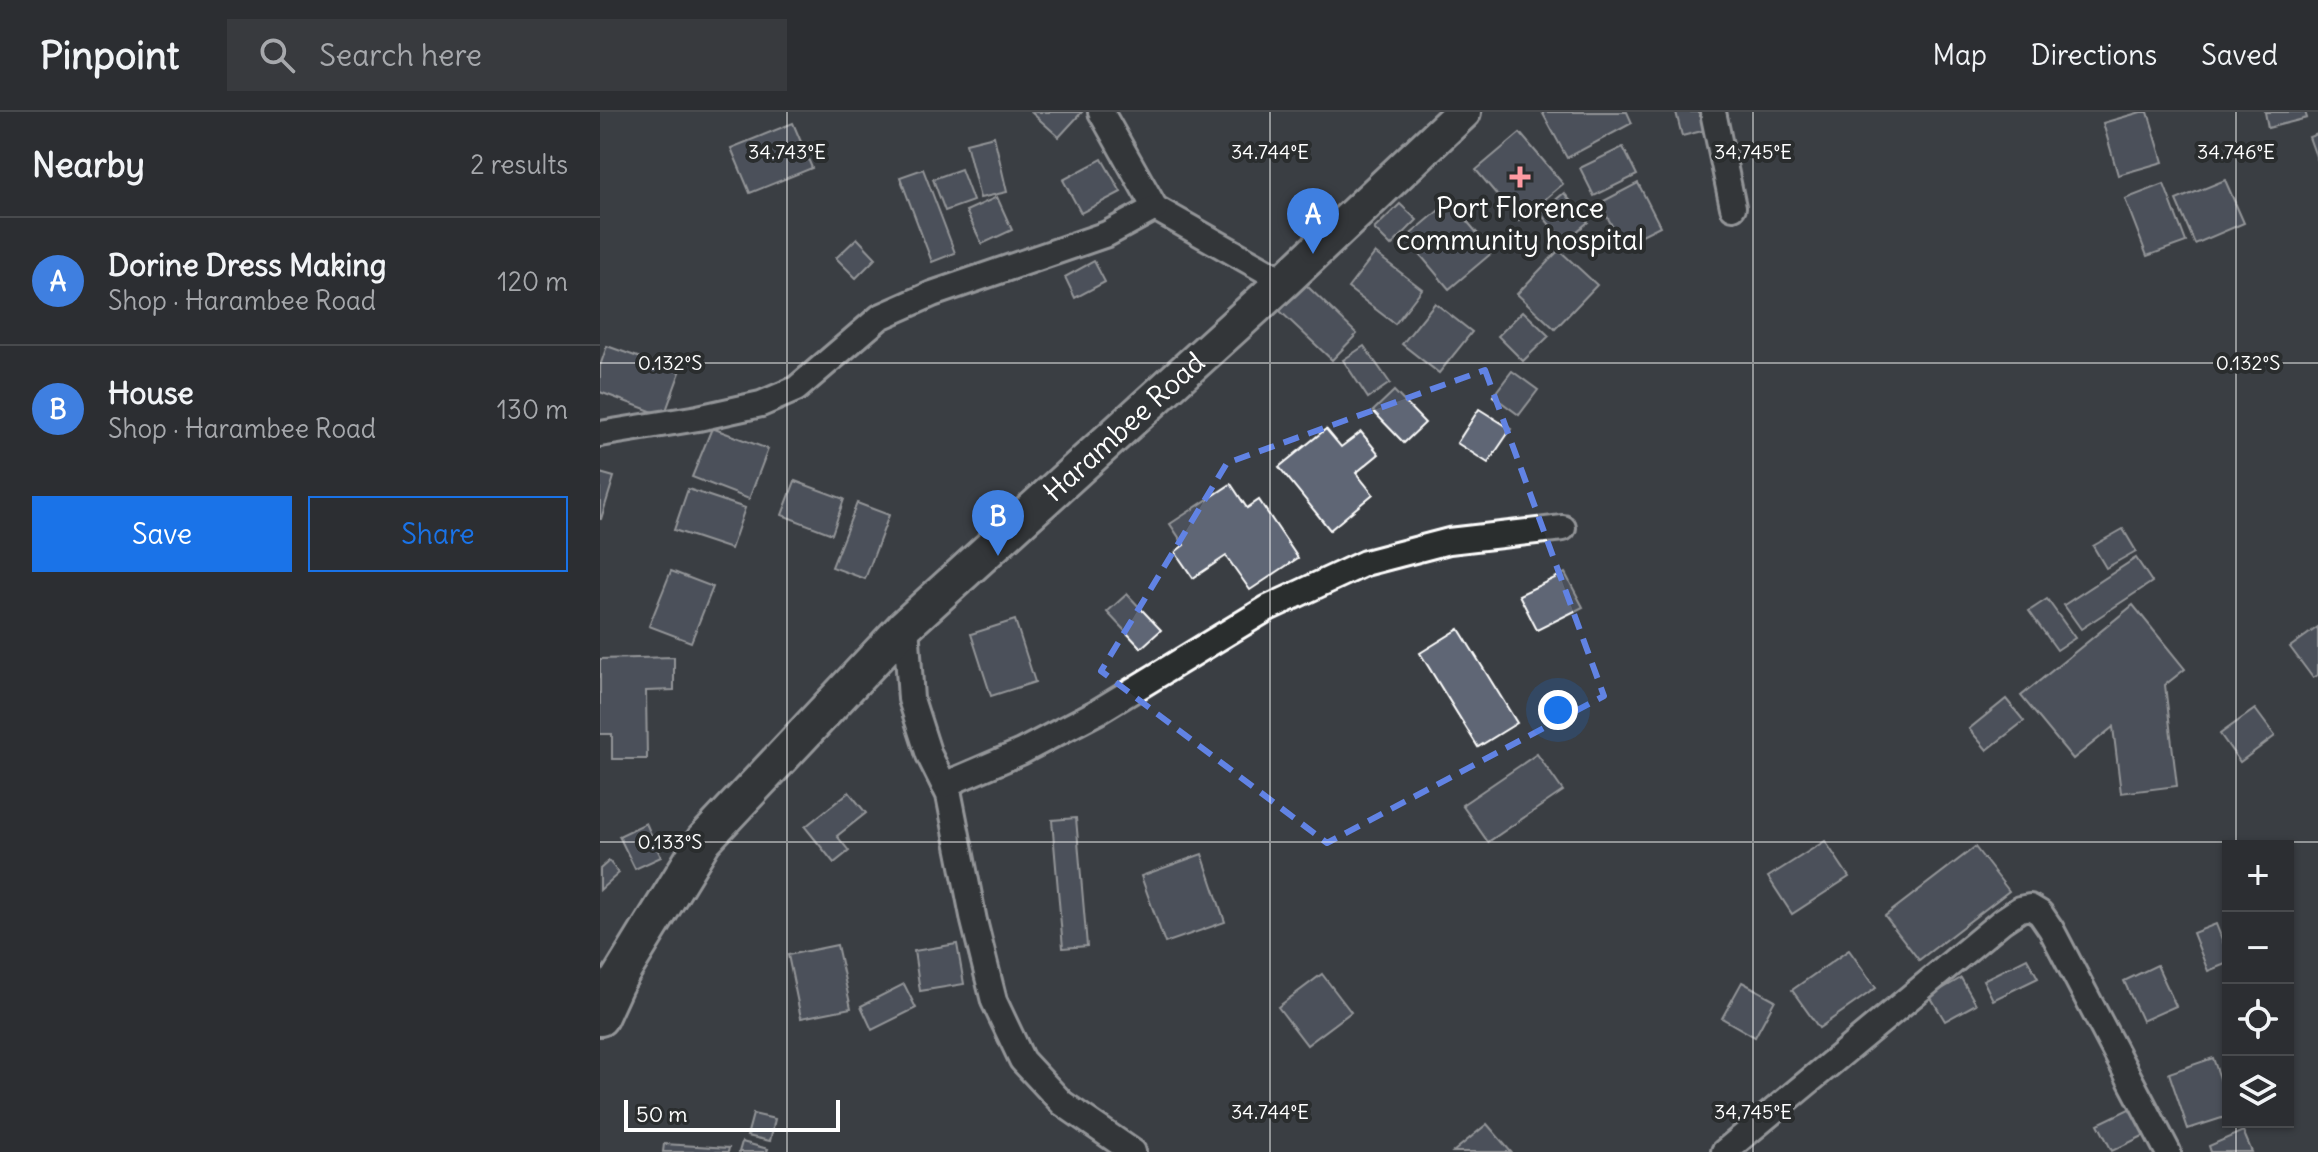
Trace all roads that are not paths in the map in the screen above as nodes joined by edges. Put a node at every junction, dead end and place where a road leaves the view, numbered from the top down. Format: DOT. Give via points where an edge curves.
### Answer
graph roads {
  1 [pos="1101,112"];
  2 [pos="1463,112"];
  3 [pos="1713,112"];
  4 [pos="1733,207"];
  5 [pos="1155,208"];
  6 [pos="1284,281"];
  7 [pos="600,434"];
  8 [pos="1563,528"];
  9 [pos="906,625"];
  10 [pos="944,785"];
  11 [pos="600,1018"];
  12 [pos="1133,1152"];
  13 [pos="1724,1152"];
  14 [pos="2168,1152"];
  1 -- 5 [label="street"];
  2 -- 6 [label="main road, Harambee Road"];
  3 -- 4 [label="street"];
  5 -- 6 [label="street"];
  5 -- 7 [label="street" via="1107,234 880,317 796,389 761,404"];
  6 -- 9 [label="main road, Harambee Road"];
  8 -- 10 [label="street" via="1449,541 1365,563 1268,608 1097,712"];
  9 -- 10 [label="street" via="911,699"];
  9 -- 11 [label="main road, Harambee Road" via="704,840"];
  10 -- 12 [label="street" via="994,1001 1022,1060 1062,1103"];
  13 -- 14 [label="street" via="2002,921 2030,907 2051,929"];
}
